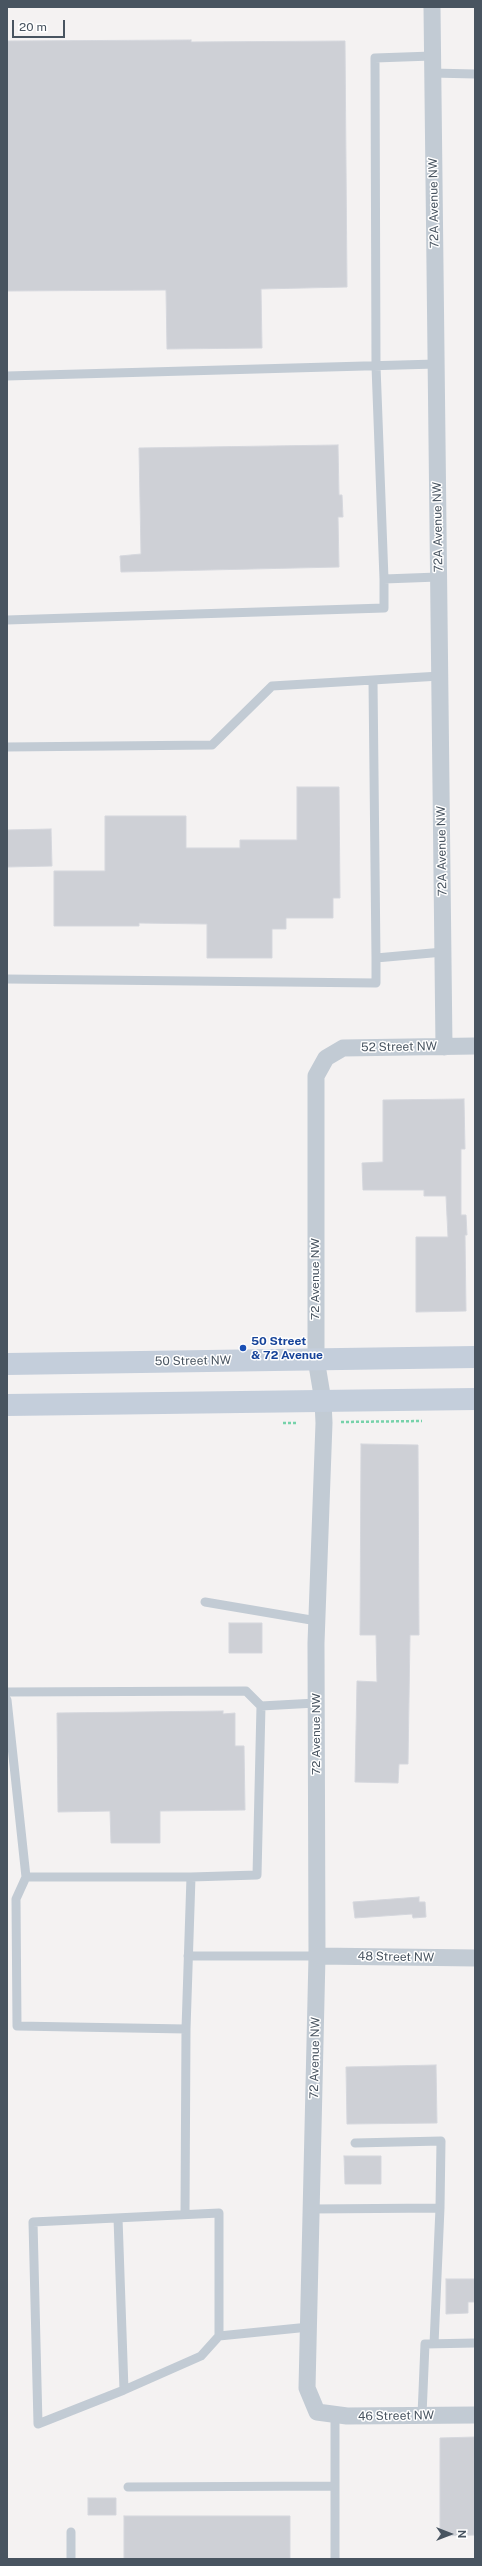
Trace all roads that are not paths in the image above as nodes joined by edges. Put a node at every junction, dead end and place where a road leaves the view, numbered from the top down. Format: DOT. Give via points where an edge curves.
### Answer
graph roads {
  1 [pos="432,7"];
  2 [pos="432,64"];
  3 [pos="475,74"];
  4 [pos="436,364"];
  5 [pos="376,366"];
  6 [pos="7,376"];
  7 [pos="438,577"];
  8 [pos="384,579"];
  9 [pos="7,620"];
  10 [pos="440,676"];
  11 [pos="373,681"];
  12 [pos="7,747"];
  13 [pos="443,952"];
  14 [pos="376,958"];
  15 [pos="7,979"];
  16 [pos="475,1046"];
  17 [pos="444,1047"];
  18 [pos="326,1058"];
  19 [pos="475,1357"];
  20 [pos="316,1360"];
  21 [pos="7,1364"];
  22 [pos="475,1399"];
  23 [pos="323,1401"];
  24 [pos="7,1405"];
  25 [pos="205,1602"];
  26 [pos="317,1621"];
  27 [pos="7,1692"];
  28 [pos="7,1700"];
  29 [pos="316,1703"];
  30 [pos="260,1706"];
  31 [pos="26,1877"];
  32 [pos="191,1877"];
  33 [pos="188,1956"];
  34 [pos="317,1956"];
  35 [pos="475,1958"];
  36 [pos="186,2029"];
  37 [pos="355,2143"];
  38 [pos="440,2208"];
  39 [pos="312,2209"];
  40 [pos="185,2214"];
  41 [pos="118,2218"];
  42 [pos="309,2327"];
  43 [pos="219,2336"];
  44 [pos="475,2343"];
  45 [pos="434,2344"];
  46 [pos="124,2390"];
  47 [pos="317,2412"];
  48 [pos="335,2415"];
  49 [pos="422,2415"];
  50 [pos="475,2415"];
  51 [pos="335,2486"];
  52 [pos="128,2487"];
  53 [pos="71,2532"];
  54 [pos="71,2559"];
  55 [pos="335,2559"];
  1 -- 2 [label="street, 72A Avenue NW"];
  2 -- 3 [label="lane"];
  2 -- 4 [label="street, 72A Avenue NW"];
  2 -- 5 [label="lane" via="375,58"];
  4 -- 5 [label="lane"];
  4 -- 7 [label="street, 72A Avenue NW"];
  5 -- 6 [label="lane"];
  5 -- 8 [label="lane"];
  7 -- 8 [label="lane"];
  7 -- 10 [label="street, 72A Avenue NW"];
  8 -- 9 [label="lane" via="384,608"];
  10 -- 11 [label="lane"];
  10 -- 13 [label="street, 72A Avenue NW"];
  11 -- 12 [label="lane" via="272,686 212,745"];
  11 -- 14 [label="lane"];
  13 -- 14 [label="lane"];
  13 -- 17 [label="street, 72A Avenue NW"];
  14 -- 15 [label="lane" via="376,983"];
  16 -- 17 [label="street, 52 Street NW"];
  17 -- 18 [label="street, 52 Street NW" via="343,1048"];
  18 -- 20 [label="street, 72 Avenue NW" via="316,1076 315,1090"];
  19 -- 20 [label="main road, 50 Street NW"];
  20 -- 21 [label="main road, 50 Street NW"];
  20 -- 23 [label="street, 72 Avenue NW"];
  22 -- 23 [label="main road"];
  23 -- 24 [label="main road"];
  23 -- 26 [label="street, 72 Avenue NW"];
  25 -- 26 [label="lane"];
  26 -- 29 [label="street, 72 Avenue NW"];
  27 -- 30 [label="lane" via="246,1691"];
  28 -- 31 [label="lane"];
  29 -- 30 [label="lane"];
  29 -- 34 [label="street, 72 Avenue NW"];
  30 -- 32 [label="lane" via="257,1875"];
  31 -- 32 [label="lane"];
  31 -- 36 [label="lane" via="16,1899 17,2026"];
  32 -- 33 [label="lane"];
  33 -- 34 [label="lane"];
  33 -- 36 [label="lane"];
  34 -- 35 [label="street, 48 Street NW"];
  34 -- 39 [label="street, 72 Avenue NW"];
  36 -- 40 [label="lane"];
  37 -- 38 [label="lane" via="441,2141"];
  38 -- 39 [label="lane"];
  38 -- 45 [label="lane"];
  39 -- 42 [label="street, 72 Avenue NW"];
  40 -- 41 [label="lane"];
  40 -- 43 [label="lane" via="219,2213"];
  41 -- 46 [label="lane"];
  41 -- 46 [label="lane" via="32,2222 38,2424"];
  42 -- 43 [label="lane"];
  42 -- 47 [label="street, 72 Avenue NW" via="307,2388"];
  43 -- 46 [label="lane" via="201,2356"];
  44 -- 45 [label="lane"];
  45 -- 49 [label="lane" via="425,2344"];
  47 -- 48 [label="street, 46 Street NW"];
  48 -- 49 [label="street, 46 Street NW"];
  48 -- 51 [label="lane"];
  49 -- 50 [label="street, 46 Street NW"];
  51 -- 52 [label="lane"];
  51 -- 55 [label="lane"];
  53 -- 54 [label="lane"];
}
